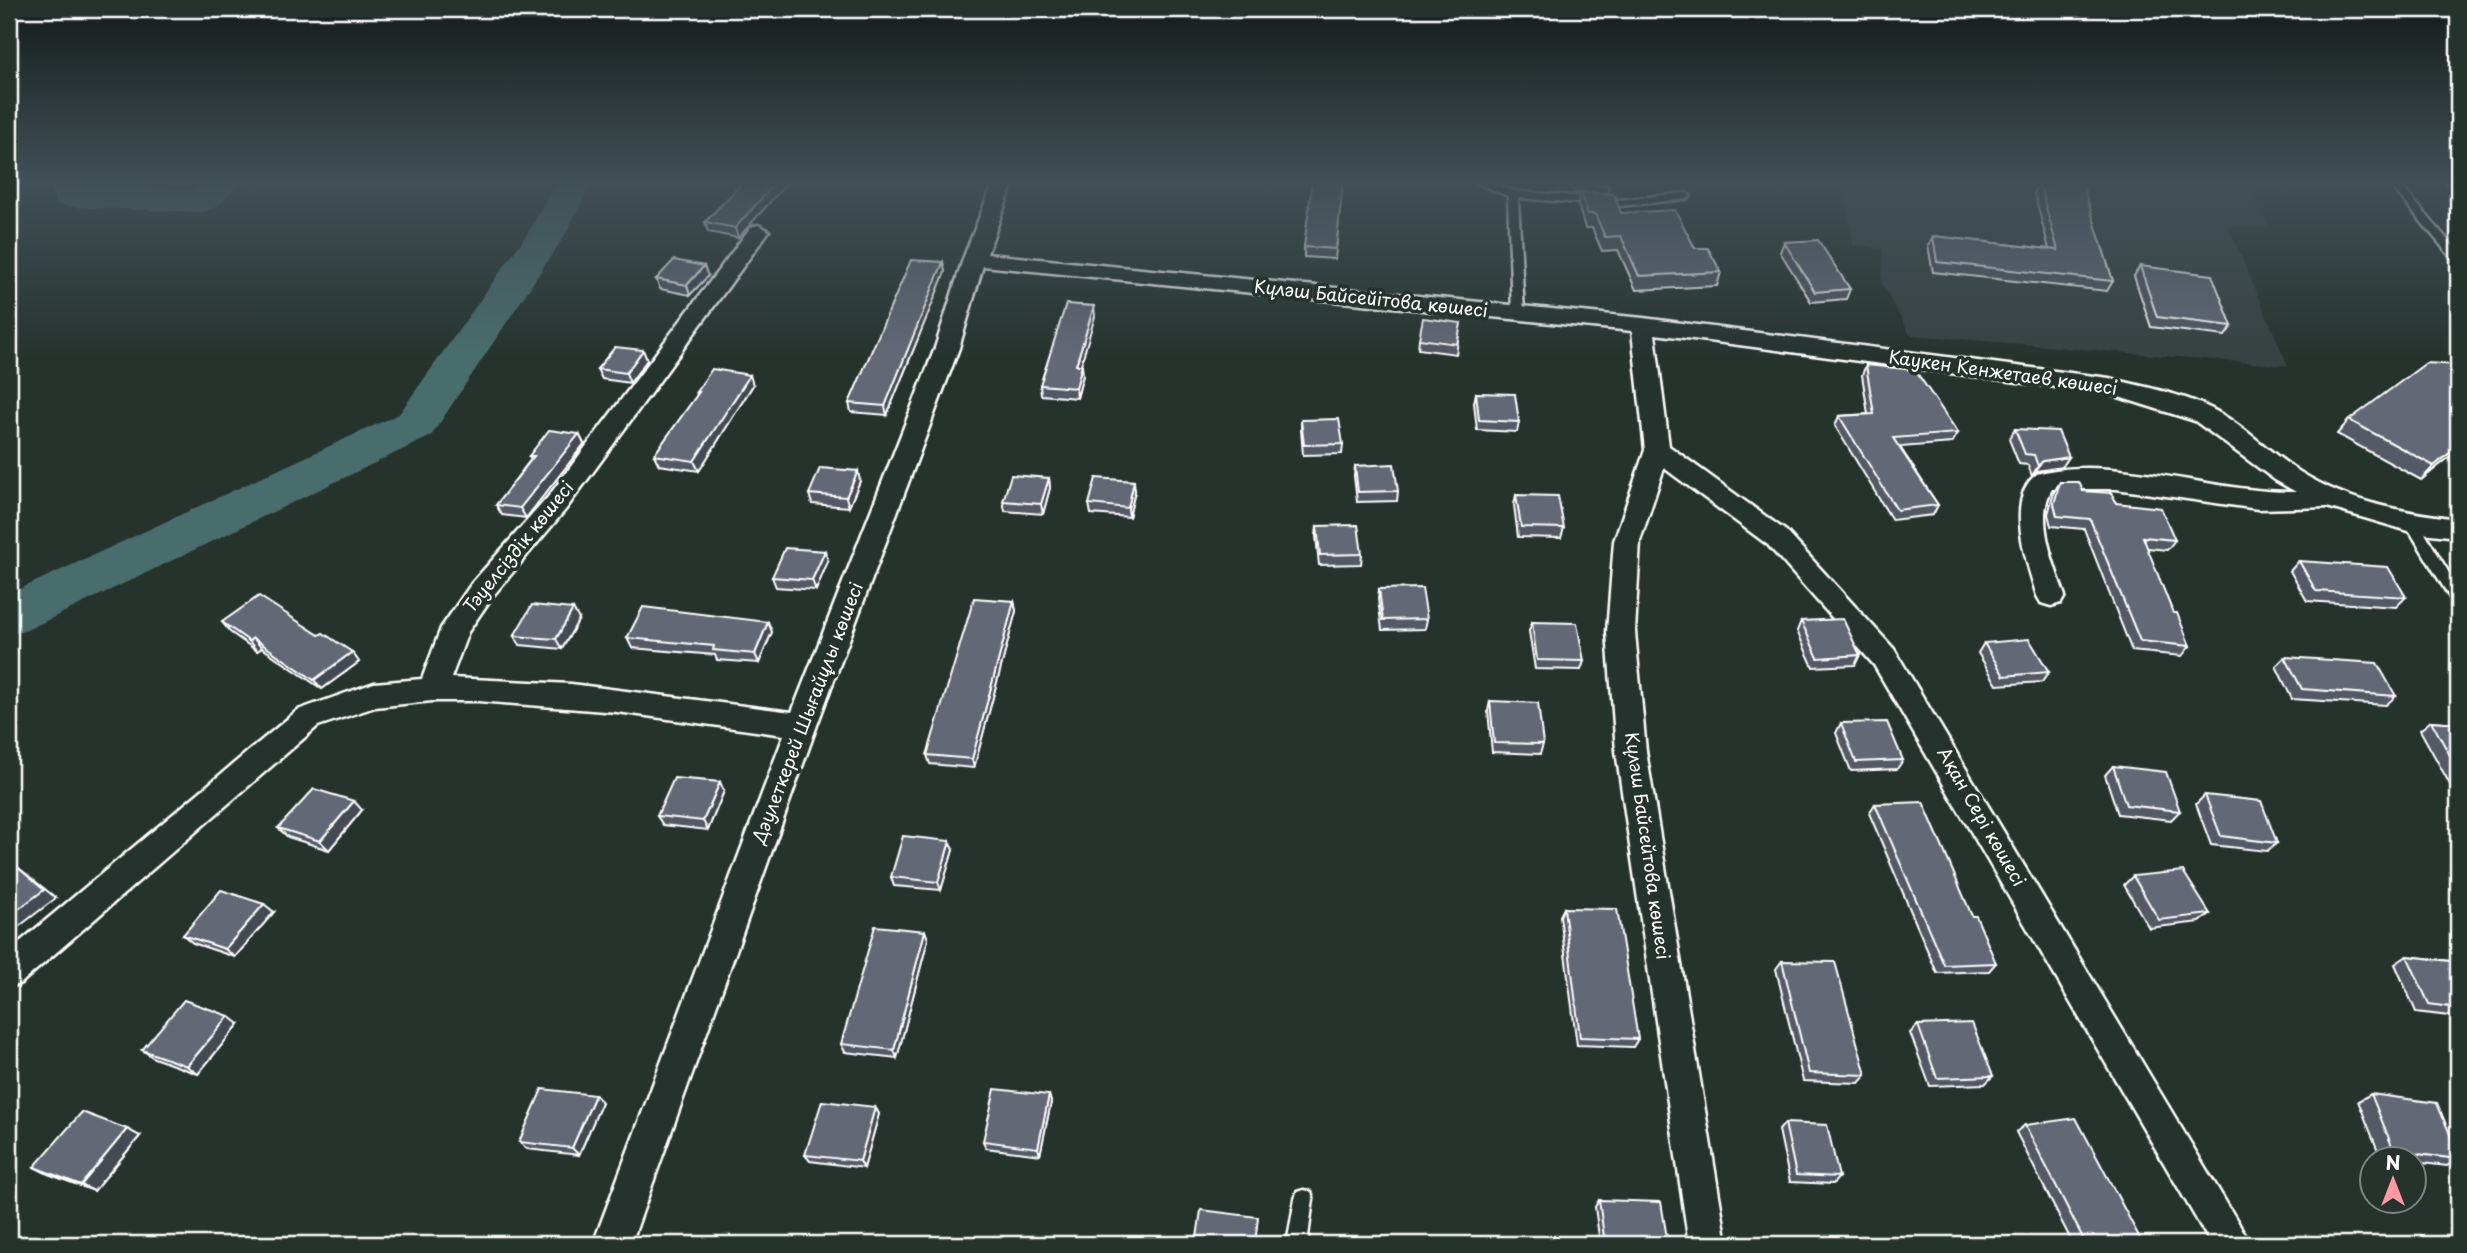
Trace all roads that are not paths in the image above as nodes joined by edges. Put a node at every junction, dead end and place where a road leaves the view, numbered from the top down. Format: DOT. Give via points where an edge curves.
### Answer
graph roads {
  1 [pos="750,241"];
  2 [pos="981,241"];
  3 [pos="1515,241"];
  4 [pos="2443,241"];
  5 [pos="974,259"];
  6 [pos="2458,259"];
  7 [pos="1517,313"];
  8 [pos="1643,325"];
  9 [pos="1657,450"];
  10 [pos="2328,498"];
  11 [pos="2412,523"];
  12 [pos="2458,528"];
  13 [pos="2051,596"];
  14 [pos="2458,599"];
  15 [pos="432,689"];
  16 [pos="802,724"];
  17 [pos="9,972"];
  18 [pos="1304,1199"];
  19 [pos="612,1244"];
  20 [pos="1297,1244"];
  21 [pos="1708,1244"];
  22 [pos="2232,1244"];
  1 -- 15 [label="street, Тәуелсіздік көшесі" via="556,503 455,628"];
  2 -- 5 [label="street, Дәулеткерей Шығайұлы көшесі"];
  3 -- 7 [label="lane"];
  4 -- 6 [label="lane"];
  5 -- 7 [label="street, Күләш Байсейітова көшесі"];
  5 -- 16 [label="street, Дәулеткерей Шығайұлы көшесі" via="947,348"];
  7 -- 8 [label="street, Күләш Байсейітова көшесі"];
  8 -- 9 [label="street"];
  8 -- 10 [label="street, Каукен Кенжетаев көшесі" via="2109,386 2204,415 2284,474"];
  9 -- 21 [label="street, Күләш Байсейтова көшесі" via="1627,541 1621,632 1631,751"];
  9 -- 22 [label="street, Ақан Сері көшесі" via="1777,538 1884,657"];
  10 -- 11 [label="street, Каукен Кенжетаев көшесі"];
  10 -- 13 [label="street" via="2287,503 2108,479 2046,480 2038,486 2033,529"];
  11 -- 12 [label="street, Каукен Кенжетаев көшесі"];
  11 -- 14 [label="lane"];
  15 -- 16 [label="street" via="543,694"];
  15 -- 17 [label="street" via="374,695 308,718"];
  16 -- 19 [label="street, Дәулеткерей Шығайұлы көшесі"];
  18 -- 20 [label="lane"];
}
